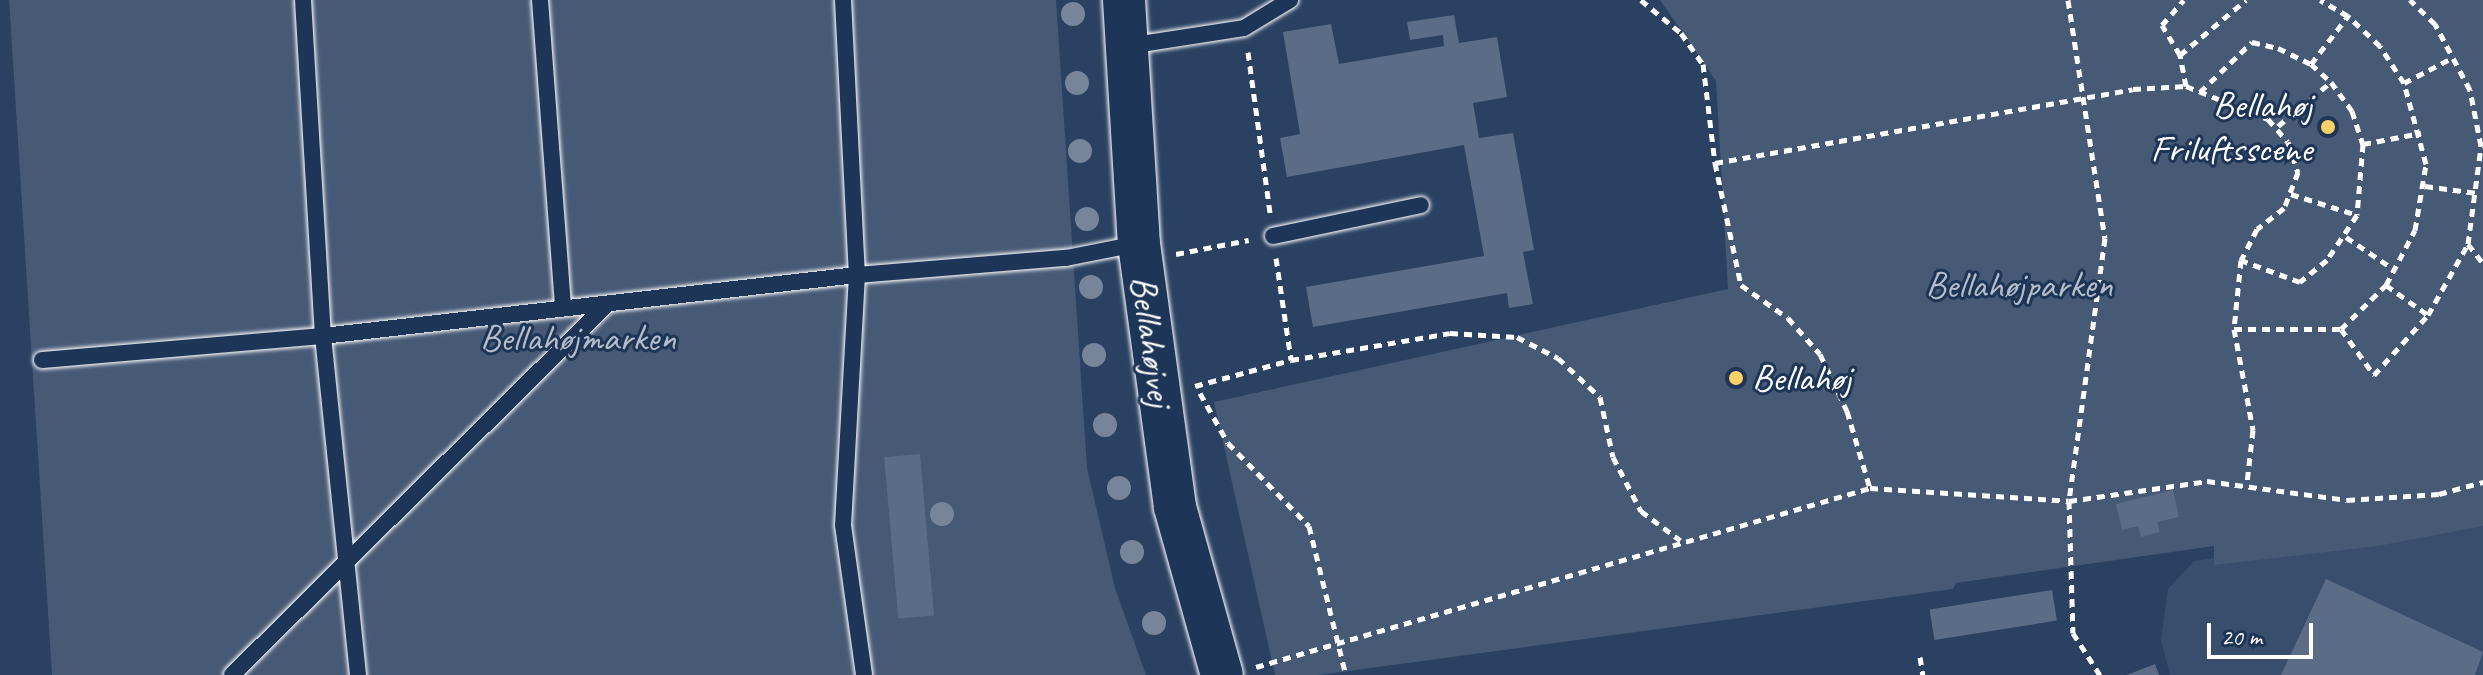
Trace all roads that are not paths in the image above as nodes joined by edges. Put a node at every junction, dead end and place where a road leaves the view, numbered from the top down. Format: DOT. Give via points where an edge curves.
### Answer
graph roads {
  1 [pos="303,0"];
  2 [pos="540,0"];
  3 [pos="843,0"];
  4 [pos="1124,0"];
  5 [pos="1290,0"];
  6 [pos="1127,46"];
  7 [pos="1421,205"];
  8 [pos="1273,236"];
  9 [pos="1139,244"];
  10 [pos="857,275"];
  11 [pos="606,305"];
  12 [pos="563,308"];
  13 [pos="323,336"];
  14 [pos="42,360"];
  15 [pos="348,560"];
  16 [pos="1232,673"];
  17 [pos="232,675"];
  18 [pos="358,675"];
  19 [pos="864,675"];
  1 -- 13 [label="lane"];
  2 -- 12 [label="lane"];
  3 -- 10 [label="lane"];
  4 -- 6 [label="street, Bellahøjvej"];
  5 -- 6 [label="lane" via="1244,28"];
  6 -- 9 [label="street, Bellahøjvej"];
  7 -- 8 [label="lane"];
  9 -- 10 [label="lane" via="1066,258"];
  9 -- 16 [label="street, Bellahøjvej" via="1179,391 1175,507"];
  10 -- 11 [label="lane"];
  10 -- 19 [label="lane" via="843,525"];
  11 -- 12 [label="lane"];
  11 -- 15 [label="lane"];
  12 -- 13 [label="lane"];
  13 -- 14 [label="lane"];
  13 -- 15 [label="lane"];
  15 -- 17 [label="lane"];
  15 -- 18 [label="lane"];
}
